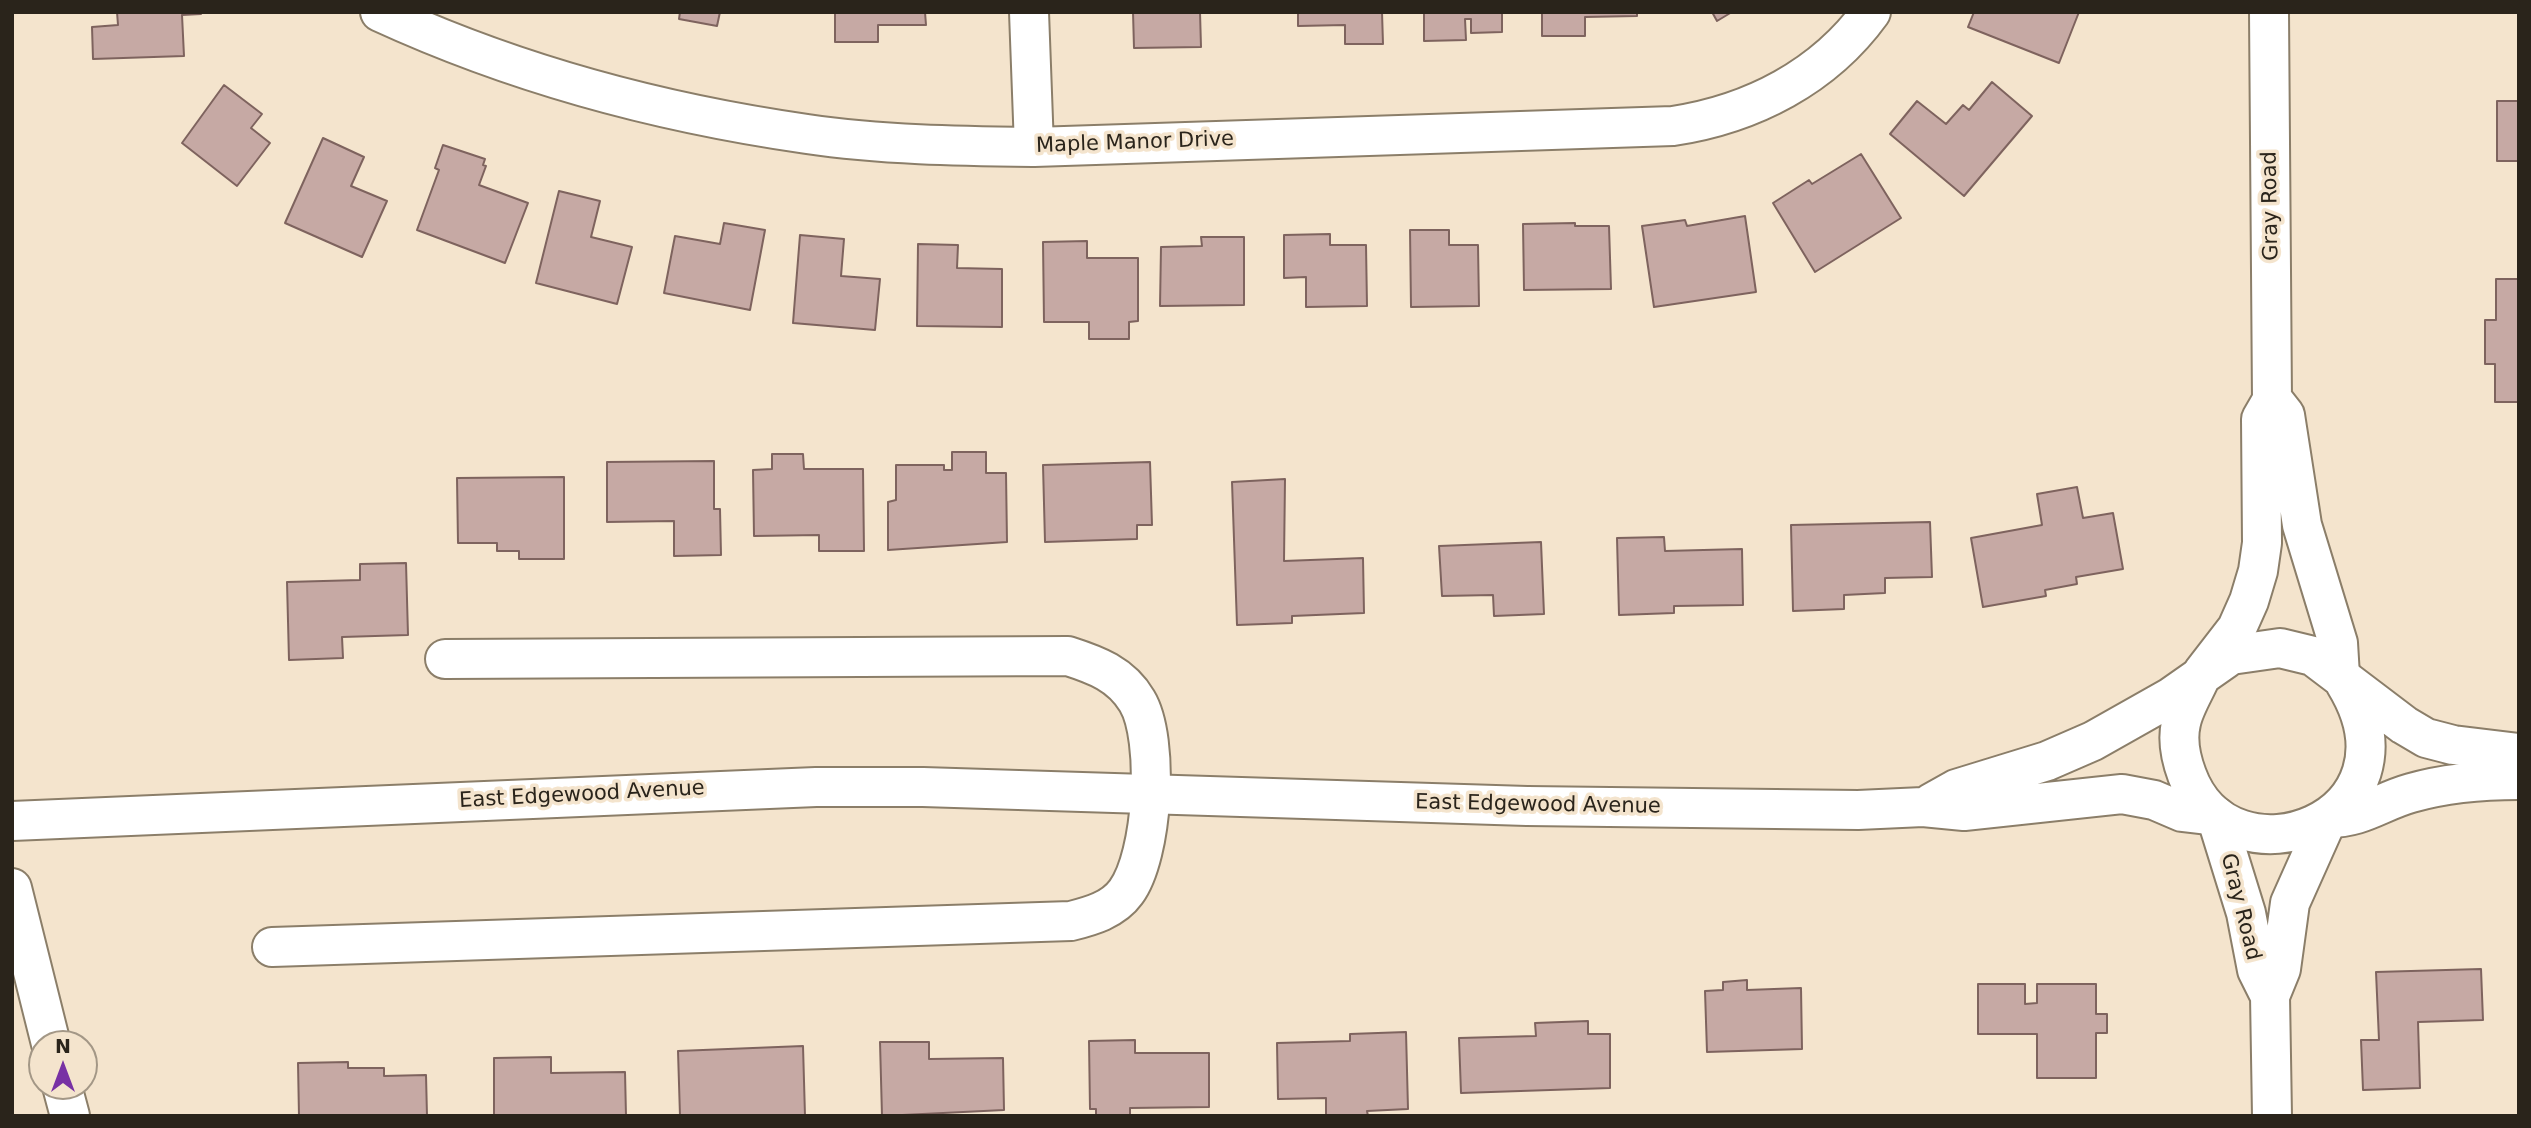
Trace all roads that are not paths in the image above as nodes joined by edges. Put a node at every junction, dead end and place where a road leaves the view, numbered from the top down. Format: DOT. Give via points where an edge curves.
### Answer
graph roads {
  1 [pos="380,12"];
  2 [pos="1029,12"];
  3 [pos="1871,12"];
  4 [pos="2269,12"];
  5 [pos="1034,147"];
  6 [pos="2272,400"];
  7 [pos="444,659"];
  8 [pos="2203,672"];
  9 [pos="2340,676"];
  10 [pos="2519,753"];
  11 [pos="2519,780"];
  12 [pos="1153,794"];
  13 [pos="1923,807"];
  14 [pos="2216,816"];
  15 [pos="2328,818"];
  16 [pos="12,821"];
  17 [pos="12,888"];
  18 [pos="272,947"];
  19 [pos="2270,996"];
  20 [pos="48,1030"];
  21 [pos="2272,1116"];
  1 -- 5 [label="main road, Maple Manor Drive" via="501,62 681,113 810,135"];
  2 -- 5 [label="main road"];
  3 -- 5 [label="main road, Maple Manor Drive" via="1853,36 1780,93 1710,120 1673,126"];
  4 -- 6 [label="main road, Gray Road"];
  6 -- 8 [label="main road, Gray Road" via="2261,419 2258,571 2237,628"];
  6 -- 9 [label="main road, Gray Road" via="2285,415 2302,525 2338,643"];
  7 -- 12 [label="main road" via="1087,659 1118,678 1136,699 1146,724"];
  8 -- 9 [label="main road" via="2231,655 2280,648 2313,656"];
  8 -- 13 [label="main road, East Edgewood Avenue" via="2137,718 2092,741 2046,761 1955,789"];
  8 -- 14 [label="main road" via="2181,722 2180,757 2192,790"];
  9 -- 10 [label="main road" via="2426,738"];
  9 -- 15 [label="main road" via="2361,709 2367,733 2364,766 2351,795"];
  11 -- 15 [label="main road" via="2447,785 2411,793 2352,818"];
  12 -- 13 [label="main road, East Edgewood Avenue" via="1714,809"];
  12 -- 16 [label="main road, East Edgewood Avenue" via="816,787"];
  12 -- 18 [label="main road" via="1136,873 1127,892 1107,909 1071,921"];
  13 -- 14 [label="main road, East Edgewood Avenue" via="1964,811 2122,794 2182,812"];
  14 -- 15 [label="main road" via="2247,832 2272,835 2296,833"];
  14 -- 19 [label="main road, Gray Road" via="2246,912 2257,970"];
  15 -- 19 [label="main road, Gray Road" via="2290,903 2281,969"];
  17 -- 20 [label="main road"];
  19 -- 21 [label="main road, Gray Road"];
}
